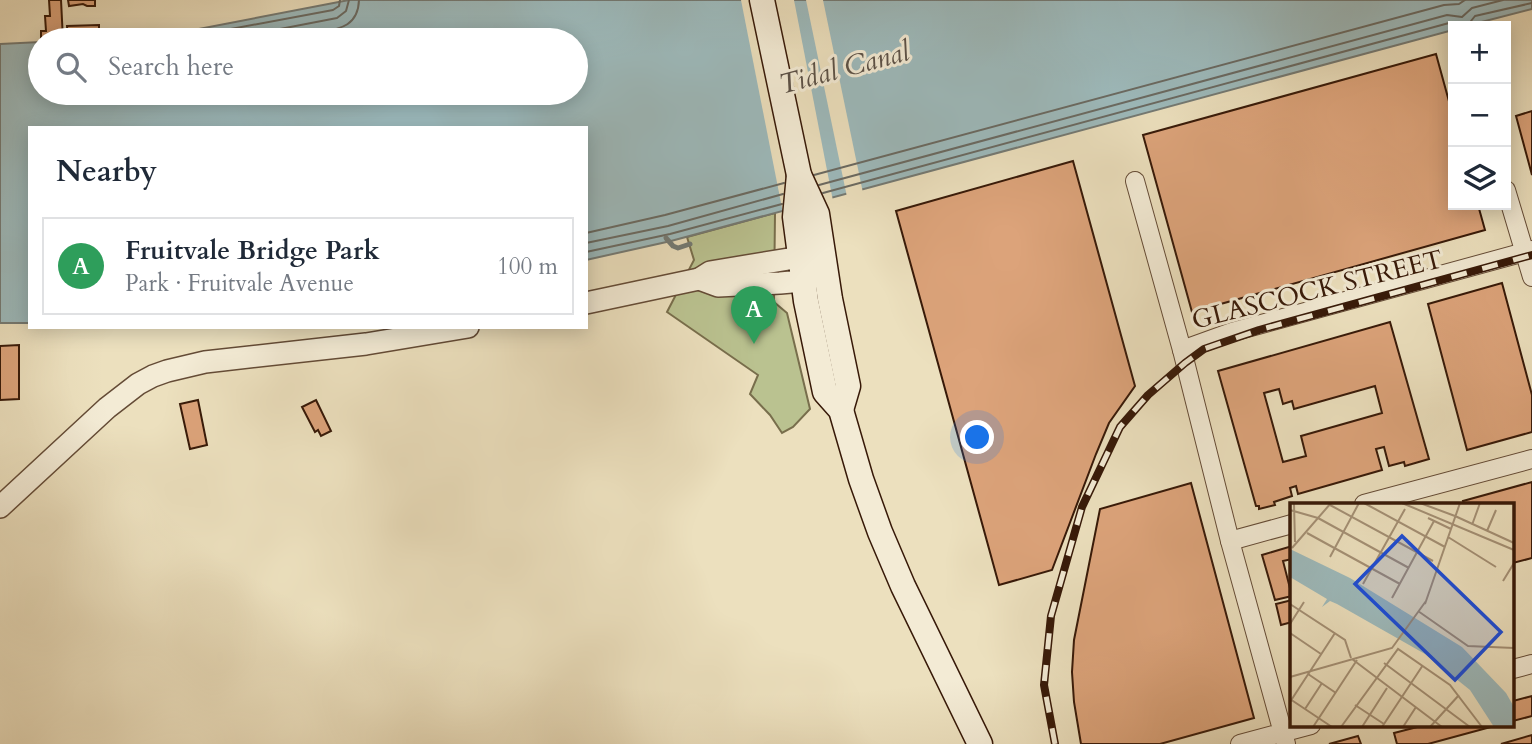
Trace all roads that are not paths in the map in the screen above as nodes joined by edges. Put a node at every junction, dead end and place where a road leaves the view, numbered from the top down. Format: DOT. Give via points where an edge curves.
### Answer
graph roads {
  1 [pos="762,0"];
  2 [pos="1135,181"];
  3 [pos="1511,205"];
  4 [pos="806,215"];
  5 [pos="1530,260"];
  6 [pos="826,268"];
  7 [pos="802,269"];
  8 [pos="588,303"];
  9 [pos="456,329"];
  10 [pos="1182,350"];
  11 [pos="841,410"];
  12 [pos="1532,459"];
  13 [pos="1368,503"];
  14 [pos="0,507"];
  15 [pos="1290,525"];
  16 [pos="1230,541"];
  17 [pos="1532,664"];
  18 [pos="1514,670"];
  19 [pos="1309,726"];
  20 [pos="1285,738"];
  21 [pos="980,744"];
  22 [pos="1240,744"];
  1 -- 4 [label="main road"];
  2 -- 10 [label="street"];
  3 -- 5 [label="street"];
  4 -- 6 [label="main road"];
  4 -- 7 [label="main road"];
  5 -- 10 [label="street, GLASCOCK STREET" via="1245,328"];
  6 -- 7 [label="street"];
  6 -- 11 [label="main road" via="848,386"];
  7 -- 8 [label="street" via="710,272 699,279"];
  7 -- 11 [label="main road" via="825,392"];
  9 -- 14 [label="street" via="167,370 138,384 107,408"];
  10 -- 16 [label="street"];
  11 -- 21 [label="main road" via="880,533"];
  12 -- 13 [label="street"];
  15 -- 16 [label="street"];
  16 -- 20 [label="street"];
  17 -- 18 [label="street"];
  19 -- 20 [label="street"];
  20 -- 22 [label="street"];
}
